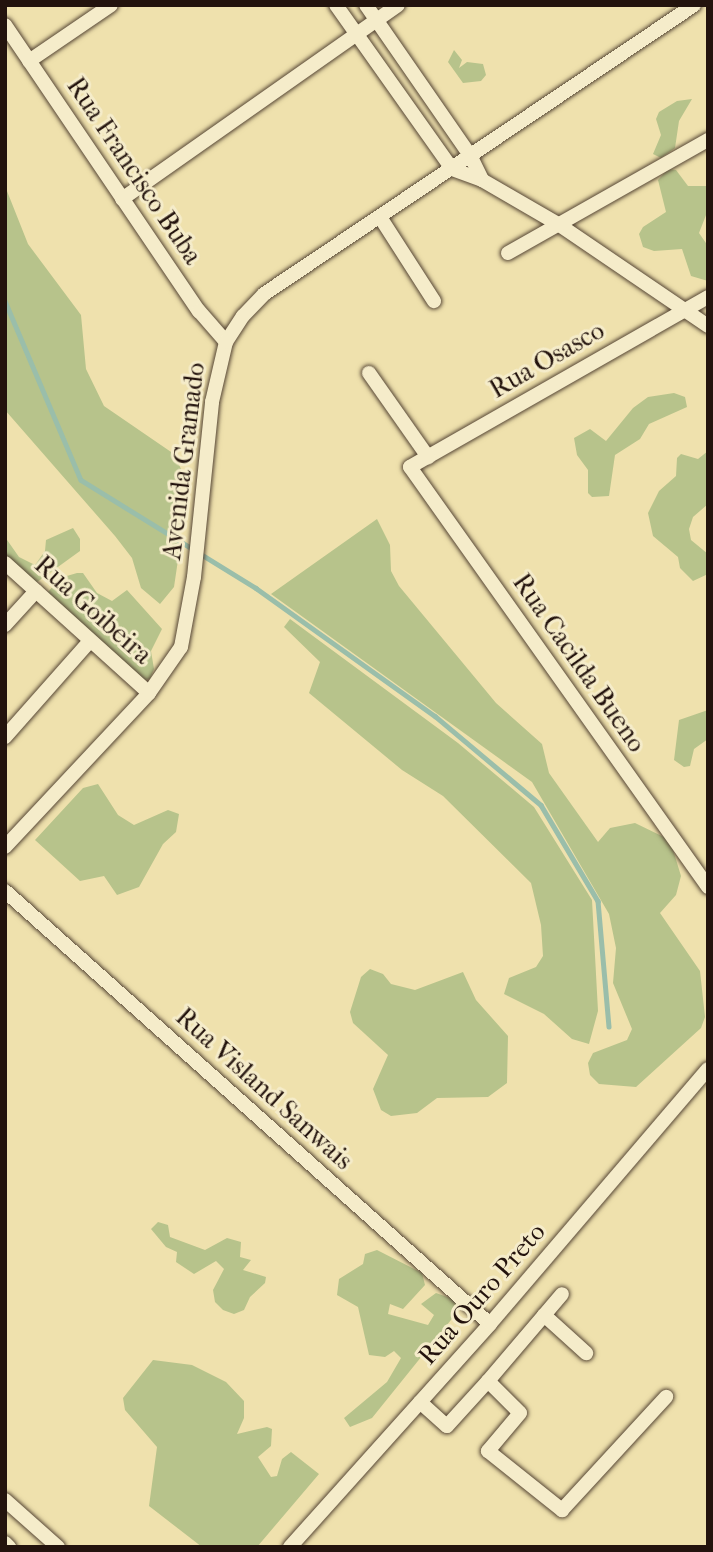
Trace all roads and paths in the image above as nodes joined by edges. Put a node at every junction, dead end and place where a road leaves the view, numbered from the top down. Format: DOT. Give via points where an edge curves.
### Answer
graph roads {
  1 [pos="110,5"];
  2 [pos="336,5"];
  3 [pos="366,5"];
  4 [pos="398,5"];
  5 [pos="685,8"];
  6 [pos="376,20"];
  7 [pos="5,25"];
  8 [pos="355,35"];
  9 [pos="29,61"];
  10 [pos="708,140"];
  11 [pos="470,155"];
  12 [pos="452,169"];
  13 [pos="482,180"];
  14 [pos="122,199"];
  15 [pos="380,217"];
  16 [pos="558,224"];
  17 [pos="508,253"];
  18 [pos="708,297"];
  19 [pos="433,301"];
  20 [pos="685,309"];
  21 [pos="708,326"];
  22 [pos="226,342"];
  23 [pos="369,373"];
  24 [pos="428,457"];
  25 [pos="410,467"];
  26 [pos="5,563"];
  27 [pos="36,591"];
  28 [pos="5,625"];
  29 [pos="90,641"];
  30 [pos="149,693"];
  31 [pos="5,737"];
  32 [pos="5,847"];
  33 [pos="708,887"];
  34 [pos="5,891"];
  35 [pos="708,1069"];
  36 [pos="562,1294"];
  37 [pos="544,1315"];
  38 [pos="490,1324"];
  39 [pos="586,1353"];
  40 [pos="488,1381"];
  41 [pos="666,1397"];
  42 [pos="420,1402"];
  43 [pos="5,1500"];
  44 [pos="58,1547"];
  45 [pos="289,1547"];
  1 -- 9 [label="street"];
  2 -- 8 [label="street"];
  3 -- 6 [label="street"];
  4 -- 6 [label="street"];
  5 -- 11 [label="street, Avenida Gramado"];
  6 -- 8 [label="street"];
  6 -- 11 [label="street"];
  7 -- 9 [label="street, Rua Francisco Buba"];
  8 -- 12 [label="street"];
  8 -- 14 [label="street"];
  9 -- 14 [label="street, Rua Francisco Buba"];
  10 -- 16 [label="street"];
  11 -- 12 [label="street, Avenida Gramado"];
  11 -- 13 [label="street"];
  12 -- 13 [label="street"];
  12 -- 15 [label="street, Avenida Gramado"];
  13 -- 16 [label="street"];
  14 -- 22 [label="street, Rua Francisco Buba" via="199,311"];
  15 -- 19 [label="street"];
  15 -- 22 [label="street, Avenida Gramado" via="264,293"];
  16 -- 17 [label="street"];
  16 -- 20 [label="street"];
  18 -- 20 [label="street, Rua Osasco"];
  20 -- 21 [label="street"];
  20 -- 24 [label="street, Rua Osasco"];
  22 -- 30 [label="street, Avenida Gramado" via="212,402 198,542 181,647"];
  23 -- 24 [label="street"];
  24 -- 25 [label="street, Rua Osasco"];
  25 -- 33 [label="street, Rua Cacilda Bueno"];
  26 -- 27 [label="street, Rua Goibeira"];
  27 -- 28 [label="street"];
  27 -- 29 [label="street, Rua Goibeira"];
  29 -- 30 [label="street, Rua Goibeira"];
  29 -- 31 [label="street"];
  30 -- 32 [label="street, Avenida Gramado"];
  34 -- 38 [label="street, Rua Visland Sanwais"];
  35 -- 38 [label="street, Rua Ouro Preto"];
  36 -- 37 [label="street"];
  37 -- 39 [label="street"];
  37 -- 40 [label="street"];
  38 -- 42 [label="street, Rua Ouro Preto"];
  40 -- 41 [label="street" via="520,1413 488,1451 562,1510"];
  40 -- 42 [label="street" via="447,1426"];
  42 -- 45 [label="street, Rua Ouro Preto"];
  43 -- 44 [label="street"];
}
